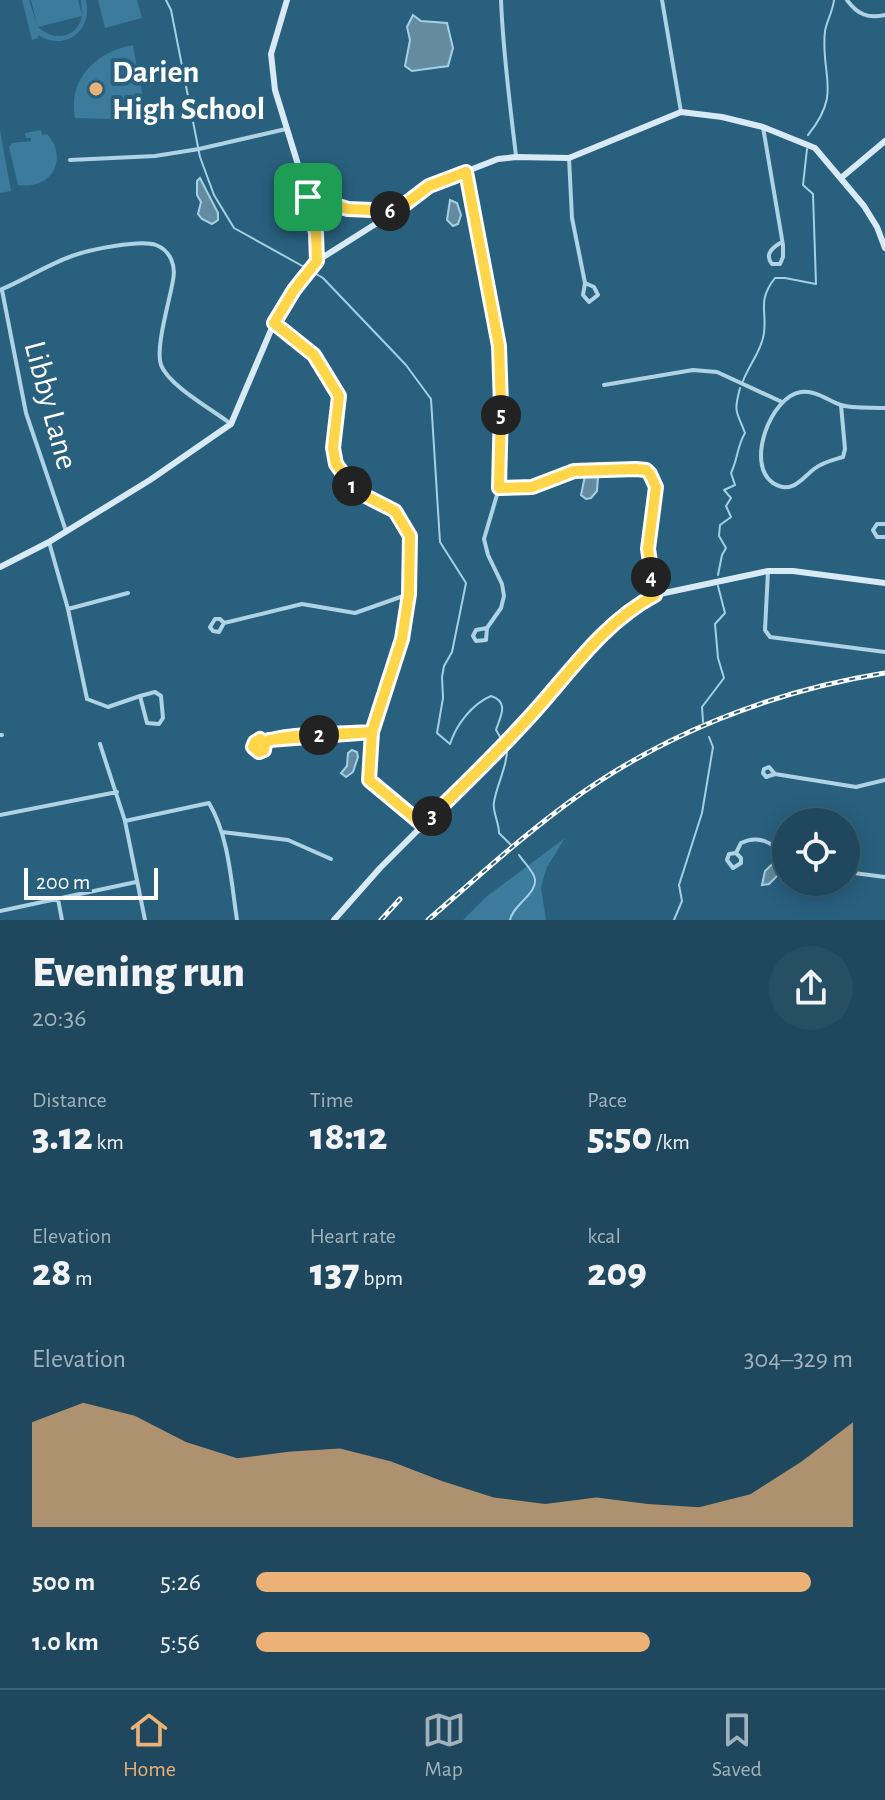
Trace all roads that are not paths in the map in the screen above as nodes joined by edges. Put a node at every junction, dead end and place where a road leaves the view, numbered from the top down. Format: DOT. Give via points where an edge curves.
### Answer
graph roads {
  1 [pos="287,0"];
  2 [pos="501,0"];
  3 [pos="662,0"];
  4 [pos="847,0"];
  5 [pos="885,15"];
  6 [pos="681,112"];
  7 [pos="763,127"];
  8 [pos="286,129"];
  9 [pos="885,141"];
  10 [pos="516,157"];
  11 [pos="569,158"];
  12 [pos="70,160"];
  13 [pos="466,172"];
  14 [pos="841,178"];
  15 [pos="308,197"];
  16 [pos="396,211"];
  17 [pos="782,242"];
  18 [pos="885,248"];
  19 [pos="317,261"];
  20 [pos="585,283"];
  21 [pos="1,290"];
  22 [pos="274,323"];
  23 [pos="604,385"];
  24 [pos="782,402"];
  25 [pos="841,405"];
  26 [pos="885,408"];
  27 [pos="231,424"];
  28 [pos="499,488"];
  29 [pos="885,524"];
  30 [pos="66,531"];
  31 [pos="885,537"];
  32 [pos="49,542"];
  33 [pos="0,567"];
  34 [pos="768,571"];
  35 [pos="885,583"];
  36 [pos="128,593"];
  37 [pos="409,594"];
  38 [pos="655,595"];
  39 [pos="68,609"];
  40 [pos="224,623"];
  41 [pos="487,628"];
  42 [pos="885,652"];
  43 [pos="140,696"];
  44 [pos="372,732"];
  45 [pos="265,743"];
  46 [pos="100,744"];
  47 [pos="775,774"];
  48 [pos="885,780"];
  49 [pos="117,792"];
  50 [pos="0,815"];
  51 [pos="125,821"];
  52 [pos="423,825"];
  53 [pos="222,832"];
  54 [pos="772,845"];
  55 [pos="736,853"];
  56 [pos="331,859"];
  57 [pos="860,874"];
  58 [pos="885,877"];
  59 [pos="136,882"];
  60 [pos="58,898"];
  61 [pos="0,911"];
  62 [pos="62,920"];
  63 [pos="145,920"];
  64 [pos="237,920"];
  65 [pos="334,920"];
  1 -- 8 [label="main road" via="271,54"];
  2 -- 10 [label="street"];
  3 -- 6 [label="street"];
  4 -- 5 [label="street" via="865,15"];
  6 -- 7 [label="main road"];
  6 -- 11 [label="main road"];
  7 -- 14 [label="main road" via="808,144"];
  7 -- 17 [label="street"];
  8 -- 12 [label="street" via="170,154"];
  8 -- 15 [label="main road"];
  9 -- 14 [label="main road"];
  10 -- 11 [label="main road"];
  10 -- 13 [label="main road"];
  11 -- 20 [label="street" via="572,218"];
  13 -- 16 [label="main road" via="429,186"];
  13 -- 28 [label="street" via="499,346"];
  14 -- 18 [label="main road" via="864,206"];
  15 -- 16 [label="main road" via="348,209"];
  15 -- 19 [label="main road"];
  16 -- 19 [label="main road"];
  17 -- 17 [label="street" via="782,261 772,264 769,253"];
  19 -- 22 [label="main road"];
  20 -- 20 [label="street" via="597,291 593,301 583,295"];
  21 -- 27 [label="street" via="78,254 156,244 174,266 160,363 171,379"];
  21 -- 30 [label="street, Libby Lane" via="26,413"];
  22 -- 27 [label="main road"];
  22 -- 37 [label="street" via="314,355 339,396 336,464 356,491 395,511 410,536"];
  23 -- 24 [label="street" via="708,370"];
  24 -- 25 [label="street" via="803,391"];
  24 -- 25 [label="street" via="764,433 761,457 763,472 783,488 800,484 814,469 843,457"];
  25 -- 26 [label="street"];
  27 -- 30 [label="main road"];
  28 -- 38 [label="street" via="532,487 574,471 646,470 656,487 648,549"];
  28 -- 41 [label="street" via="484,539 504,590 501,608"];
  29 -- 31 [label="street" via="873,530 877,537"];
  30 -- 32 [label="main road"];
  32 -- 33 [label="main road"];
  32 -- 39 [label="street"];
  34 -- 35 [label="main road"];
  34 -- 38 [label="main road"];
  34 -- 42 [label="street" via="765,630 770,637"];
  36 -- 39 [label="street"];
  37 -- 40 [label="street" via="355,613 307,604"];
  37 -- 44 [label="street" via="402,639"];
  38 -- 52 [label="main road" via="602,634 524,724"];
  39 -- 43 [label="street" via="87,699 108,707"];
  43 -- 43 [label="street" via="147,723 159,724 161,696"];
  44 -- 45 [label="street"];
  44 -- 52 [label="street" via="369,780"];
  46 -- 49 [label="street"];
  47 -- 48 [label="street" via="856,787"];
  49 -- 50 [label="street"];
  49 -- 51 [label="street"];
  51 -- 53 [label="street" via="209,803"];
  51 -- 59 [label="street"];
  52 -- 65 [label="main road"];
  53 -- 56 [label="street" via="288,840"];
  53 -- 64 [label="street"];
  54 -- 55 [label="street" via="752,838"];
  57 -- 58 [label="street"];
  59 -- 60 [label="street"];
  59 -- 63 [label="street"];
  60 -- 61 [label="street"];
  60 -- 62 [label="street"];
}
